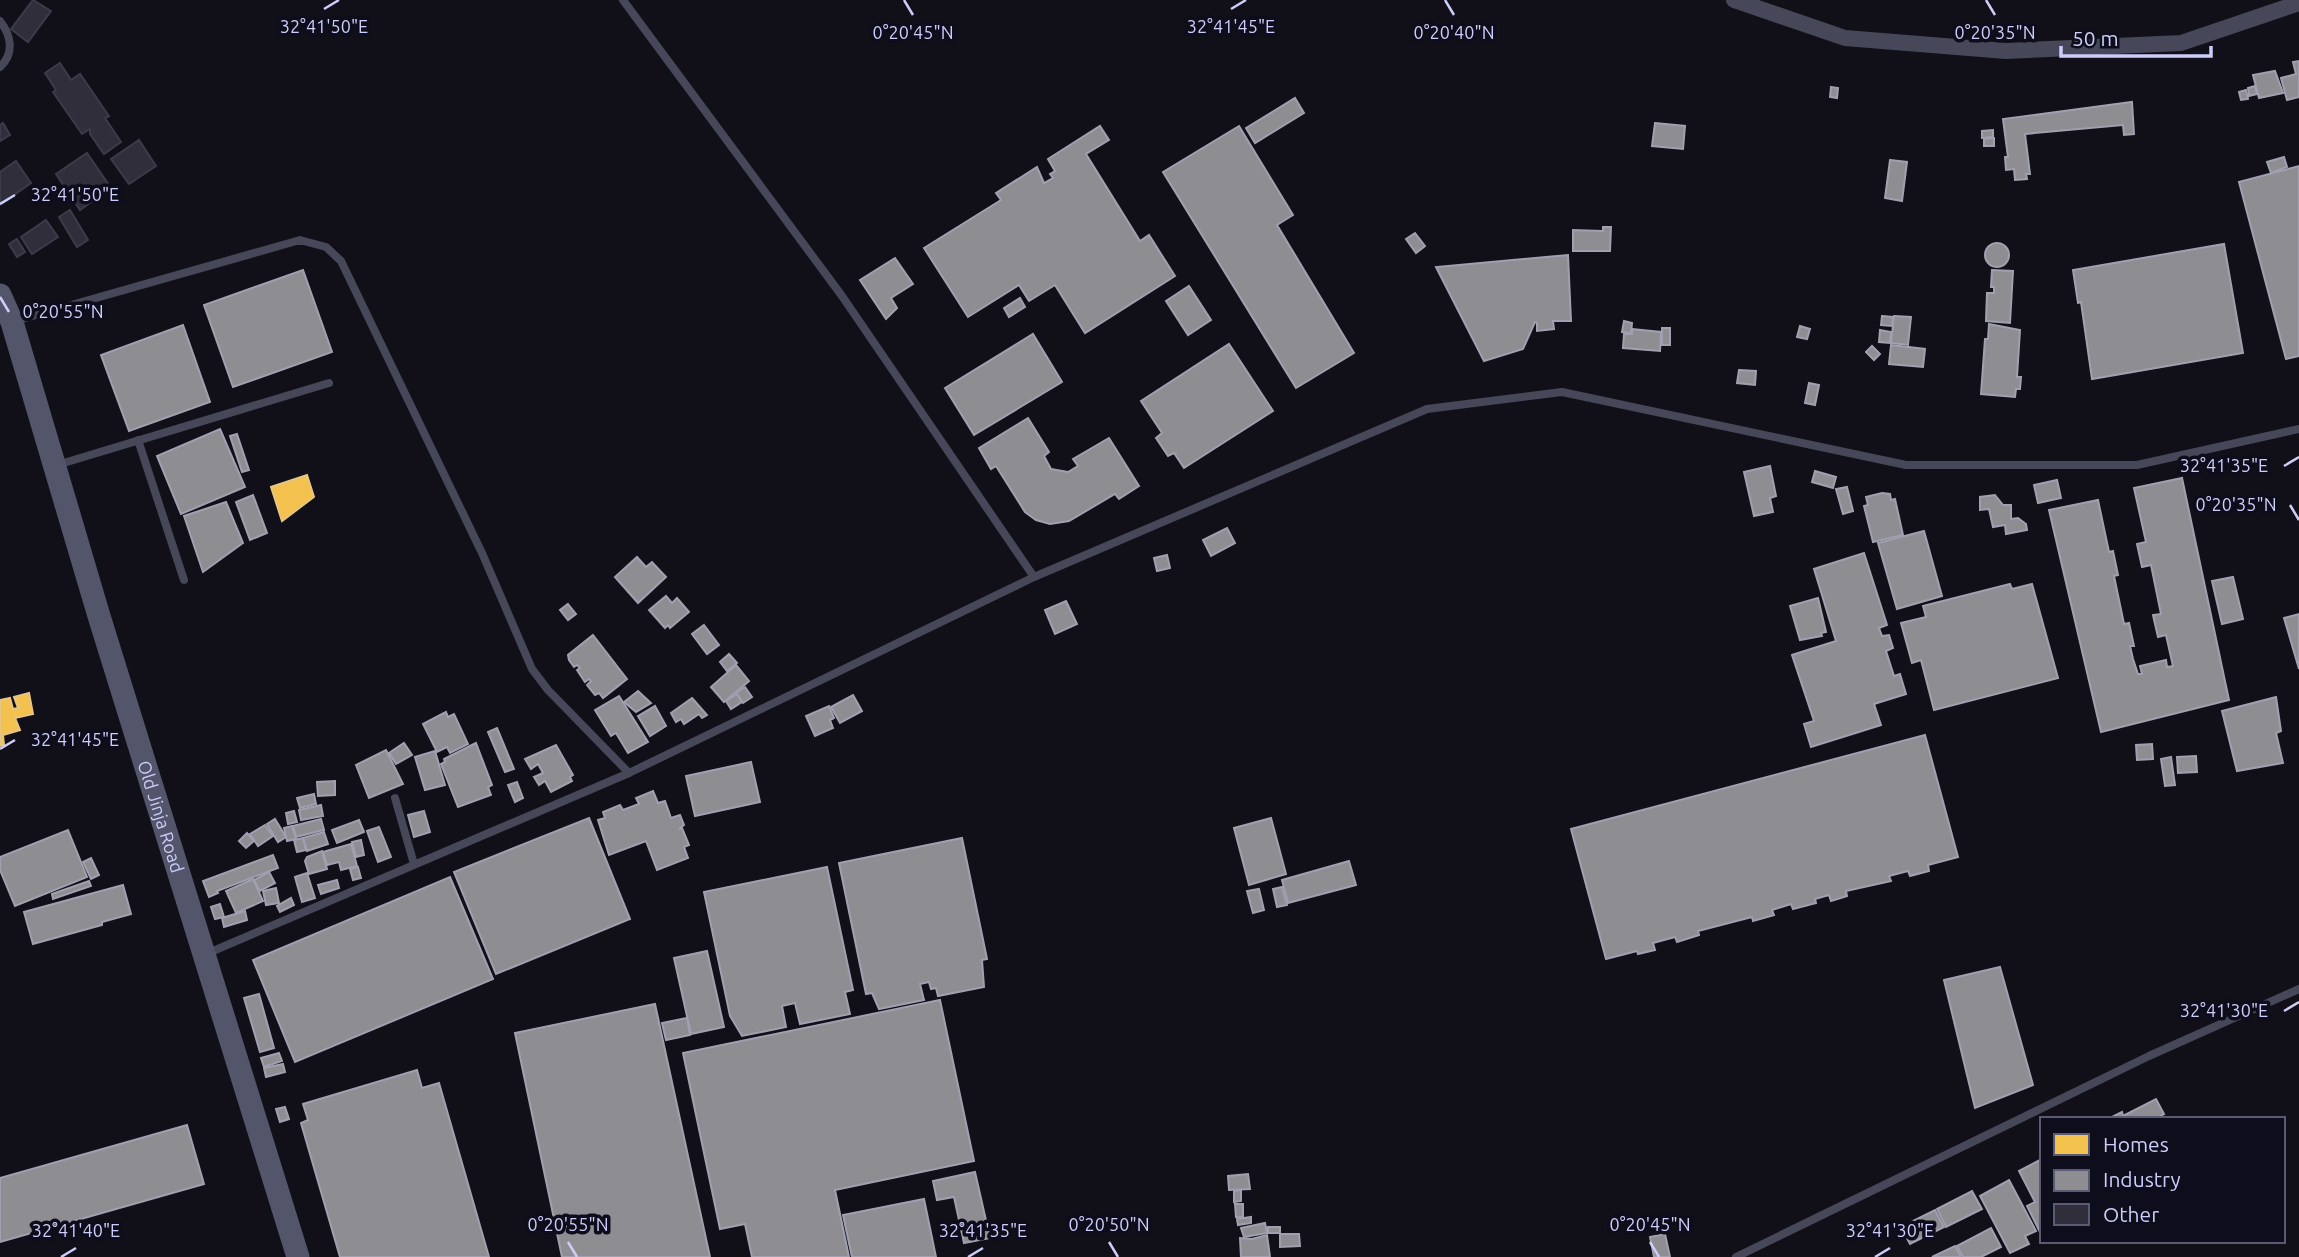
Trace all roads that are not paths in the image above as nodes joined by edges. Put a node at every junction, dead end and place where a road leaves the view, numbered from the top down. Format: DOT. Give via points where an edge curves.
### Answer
graph roads {
  1 [pos="623,0"];
  2 [pos="1734,0"];
  3 [pos="2299,3"];
  4 [pos="0,21"];
  5 [pos="0,67"];
  6 [pos="0,295"];
  7 [pos="12,321"];
  8 [pos="329,383"];
  9 [pos="2299,429"];
  10 [pos="138,440"];
  11 [pos="54,466"];
  12 [pos="1034,577"];
  13 [pos="184,580"];
  14 [pos="629,772"];
  15 [pos="395,799"];
  16 [pos="414,864"];
  17 [pos="204,955"];
  18 [pos="2299,989"];
  19 [pos="298,1257"];
  20 [pos="1736,1257"];
  1 -- 12 [label="lane" via="842,296"];
  2 -- 3 [label="street" via="1845,38 2006,51 2181,43"];
  4 -- 5 [label="lane" via="10,33 10,48"];
  6 -- 7 [label="main road, Old Jinja Road"];
  7 -- 11 [label="main road, Old Jinja Road"];
  7 -- 14 [label="lane" via="300,240 326,247 341,261 482,553 532,669"];
  8 -- 10 [label="lane"];
  9 -- 12 [label="lane" via="2137,466 1906,465 1562,392 1427,410"];
  10 -- 11 [label="lane"];
  10 -- 13 [label="lane"];
  11 -- 17 [label="main road, Old Jinja Road"];
  12 -- 14 [label="lane"];
  14 -- 16 [label="lane"];
  15 -- 16 [label="lane"];
  16 -- 17 [label="lane"];
  17 -- 19 [label="main road, Old Jinja Road"];
  18 -- 20 [label="lane" via="2149,1056"];
}
